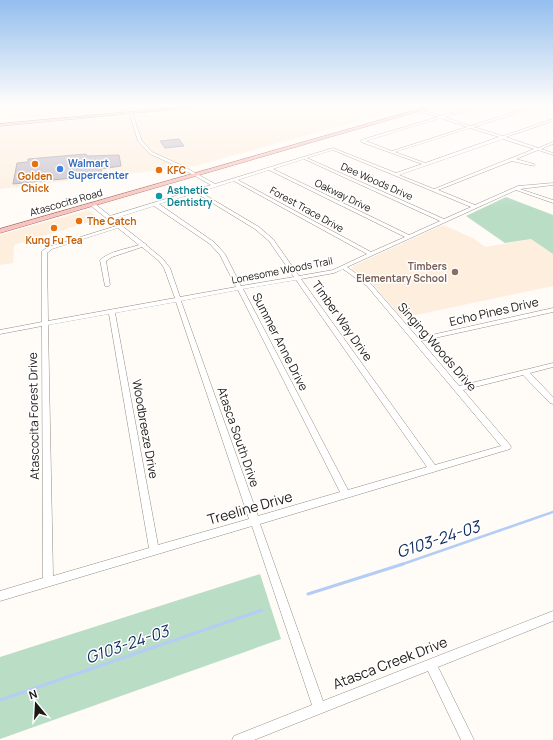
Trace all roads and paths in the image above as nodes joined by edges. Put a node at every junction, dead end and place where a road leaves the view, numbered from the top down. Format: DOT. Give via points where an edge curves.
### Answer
graph roads {
  1 [pos="139,140"];
  2 [pos="316,140"];
  3 [pos="367,140"];
  4 [pos="429,140"];
  5 [pos="493,140"];
  6 [pos="508,140"];
  7 [pos="553,143"];
  8 [pos="537,149"];
  9 [pos="391,152"];
  10 [pos="553,154"];
  11 [pos="304,158"];
  12 [pos="511,159"];
  13 [pos="425,164"];
  14 [pos="533,166"];
  15 [pos="270,169"];
  16 [pos="195,174"];
  17 [pos="396,174"];
  18 [pos="235,180"];
  19 [pos="553,184"];
  20 [pos="215,186"];
  21 [pos="516,189"];
  22 [pos="434,190"];
  23 [pos="196,191"];
  24 [pos="553,202"];
  25 [pos="92,204"];
  26 [pos="155,204"];
  27 [pos="475,207"];
  28 [pos="110,218"];
  29 [pos="444,221"];
  30 [pos="119,226"];
  31 [pos="0,231"];
  32 [pos="408,237"];
  33 [pos="144,246"];
  34 [pos="371,254"];
  35 [pos="344,267"];
  36 [pos="298,278"];
  37 [pos="107,285"];
  38 [pos="240,289"];
  39 [pos="178,300"];
  40 [pos="553,310"];
  41 [pos="112,312"];
  42 [pos="45,324"];
  43 [pos="0,332"];
  44 [pos="417,340"];
  45 [pos="553,365"];
  46 [pos="524,372"];
  47 [pos="459,389"];
  48 [pos="553,401"];
  49 [pos="507,447"];
  50 [pos="433,469"];
  51 [pos="346,495"];
  52 [pos="255,522"];
  53 [pos="154,551"];
  54 [pos="48,582"];
  55 [pos="0,596"];
  56 [pos="553,616"];
  57 [pos="430,664"];
  58 [pos="319,707"];
  59 [pos="238,740"];
  60 [pos="468,740"];
  1 -- 16 [label="street" via="154,156"];
  2 -- 16 [label="main road, Atascocita Road"];
  3 -- 9 [label="street" via="362,141"];
  4 -- 9 [label="street"];
  5 -- 13 [label="street"];
  6 -- 8 [label="street"];
  7 -- 8 [label="street"];
  8 -- 10 [label="street"];
  8 -- 12 [label="street"];
  9 -- 13 [label="street"];
  11 -- 15 [label="street"];
  11 -- 17 [label="street" via="333,149"];
  11 -- 29 [label="street, Dee Woods Drive"];
  12 -- 14 [label="street"];
  12 -- 22 [label="street"];
  13 -- 17 [label="street"];
  15 -- 18 [label="street"];
  15 -- 32 [label="street, Oakway Drive"];
  16 -- 20 [label="street"];
  16 -- 25 [label="main road, Atascocita Road"];
  17 -- 22 [label="street"];
  18 -- 20 [label="street"];
  18 -- 34 [label="street, Forest Trace Drive"];
  19 -- 21 [label="street, Lonesome Woods Trail"];
  20 -- 23 [label="street"];
  21 -- 24 [label="street"];
  21 -- 27 [label="street, Lonesome Woods Trail"];
  22 -- 27 [label="street"];
  23 -- 26 [label="street"];
  23 -- 36 [label="street, Timber Way Drive" via="262,232 277,247"];
  25 -- 28 [label="street, Atasca South Drive"];
  25 -- 31 [label="main road, Atascocita Road"];
  26 -- 28 [label="street"];
  26 -- 38 [label="street, Summer Anne Drive" via="216,247"];
  27 -- 29 [label="street, Lonesome Woods Trail"];
  28 -- 30 [label="street, Atasca South Drive"];
  29 -- 32 [label="street, Lonesome Woods Trail"];
  30 -- 33 [label="street, Atasca South Drive"];
  30 -- 42 [label="street, Atascocita Forest Drive" via="45,250"];
  32 -- 34 [label="street, Lonesome Woods Trail"];
  33 -- 37 [label="street" via="103,260"];
  33 -- 39 [label="street, Atasca South Drive" via="164,263"];
  34 -- 35 [label="street, Lonesome Woods Trail"];
  35 -- 36 [label="street, Lonesome Woods Trail"];
  35 -- 44 [label="street, Singing Woods Drive" via="369,285"];
  36 -- 38 [label="street, Lonesome Woods Trail"];
  36 -- 50 [label="street, Timber Way Drive"];
  38 -- 39 [label="street, Lonesome Woods Trail"];
  38 -- 51 [label="street, Summer Anne Drive"];
  39 -- 41 [label="street, Lonesome Woods Trail"];
  39 -- 52 [label="street, Atasca South Drive"];
  40 -- 44 [label="street, Echo Pines Drive"];
  41 -- 42 [label="street, Lonesome Woods Trail"];
  41 -- 53 [label="street, Woodbreeze Drive"];
  42 -- 43 [label="street, Lonesome Woods Trail"];
  42 -- 54 [label="street, Atascocita Forest Drive"];
  44 -- 47 [label="street, Singing Woods Drive"];
  45 -- 46 [label="street"];
  46 -- 47 [label="street"];
  46 -- 48 [label="street"];
  47 -- 49 [label="street, Singing Woods Drive"];
  49 -- 50 [label="street, Treeline Drive"];
  50 -- 51 [label="street, Treeline Drive"];
  51 -- 52 [label="street, Treeline Drive"];
  52 -- 53 [label="street, Treeline Drive"];
  52 -- 58 [label="street, Atasca South Drive"];
  53 -- 54 [label="street, Treeline Drive"];
  54 -- 55 [label="street, Treeline Drive"];
  56 -- 57 [label="street, Atasca Creek Drive"];
  57 -- 58 [label="street, Atasca Creek Drive"];
  57 -- 60 [label="street"];
  58 -- 59 [label="street, Atasca Creek Drive"];
}
